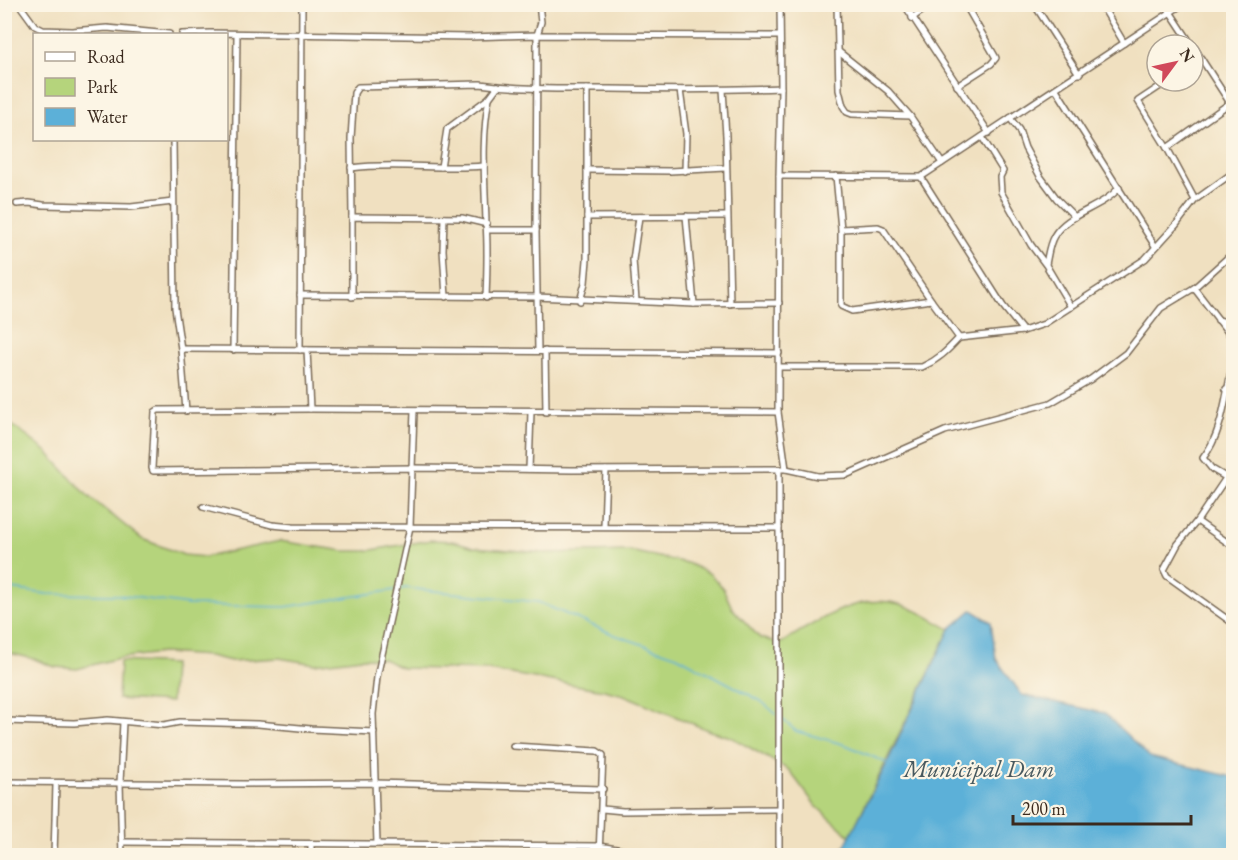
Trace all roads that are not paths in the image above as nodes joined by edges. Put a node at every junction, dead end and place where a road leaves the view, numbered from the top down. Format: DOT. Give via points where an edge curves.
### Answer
graph roads {
  1 [pos="19,4"];
  2 [pos="302,4"];
  3 [pos="539,4"];
  4 [pos="780,4"];
  5 [pos="837,4"];
  6 [pos="904,4"];
  7 [pos="932,4"];
  8 [pos="965,4"];
  9 [pos="1034,4"];
  10 [pos="1101,4"];
  11 [pos="1165,4"];
  12 [pos="1183,4"];
  13 [pos="1171,13"];
  14 [pos="912,18"];
  15 [pos="159,33"];
  16 [pos="302,33"];
  17 [pos="1184,33"];
  18 [pos="228,34"];
  19 [pos="237,34"];
  20 [pos="537,34"];
  21 [pos="779,36"];
  22 [pos="1124,44"];
  23 [pos="839,52"];
  24 [pos="1205,64"];
  25 [pos="1078,74"];
  26 [pos="498,86"];
  27 [pos="957,86"];
  28 [pos="536,88"];
  29 [pos="781,88"];
  30 [pos="1056,88"];
  31 [pos="587,89"];
  32 [pos="680,90"];
  33 [pos="723,90"];
  34 [pos="1150,93"];
  35 [pos="489,98"];
  36 [pos="1232,102"];
  37 [pos="910,116"];
  38 [pos="1010,118"];
  39 [pos="988,133"];
  40 [pos="982,137"];
  41 [pos="173,141"];
  42 [pos="1167,148"];
  43 [pos="942,163"];
  44 [pos="484,166"];
  45 [pos="441,167"];
  46 [pos="351,168"];
  47 [pos="726,168"];
  48 [pos="587,170"];
  49 [pos="685,171"];
  50 [pos="1233,172"];
  51 [pos="779,176"];
  52 [pos="836,176"];
  53 [pos="921,177"];
  54 [pos="1119,188"];
  55 [pos="1195,200"];
  56 [pos="173,202"];
  57 [pos="17,204"];
  58 [pos="686,216"];
  59 [pos="727,216"];
  60 [pos="352,217"];
  61 [pos="587,217"];
  62 [pos="639,217"];
  63 [pos="1075,217"];
  64 [pos="444,218"];
  65 [pos="487,227"];
  66 [pos="841,229"];
  67 [pos="536,230"];
  68 [pos="1155,246"];
  69 [pos="1233,252"];
  70 [pos="1046,265"];
  71 [pos="1194,288"];
  72 [pos="300,296"];
  73 [pos="352,297"];
  74 [pos="446,297"];
  75 [pos="536,297"];
  76 [pos="486,298"];
  77 [pos="580,300"];
  78 [pos="931,300"];
  79 [pos="636,301"];
  80 [pos="779,303"];
  81 [pos="694,304"];
  82 [pos="730,304"];
  83 [pos="1071,307"];
  84 [pos="1216,320"];
  85 [pos="1233,324"];
  86 [pos="1023,331"];
  87 [pos="959,338"];
  88 [pos="1233,340"];
  89 [pos="181,349"];
  90 [pos="233,350"];
  91 [pos="303,350"];
  92 [pos="542,351"];
  93 [pos="779,353"];
  94 [pos="1233,360"];
  95 [pos="779,367"];
  96 [pos="1226,389"];
  97 [pos="1233,394"];
  98 [pos="310,409"];
  99 [pos="186,411"];
  100 [pos="414,411"];
  101 [pos="531,412"];
  102 [pos="546,412"];
  103 [pos="778,412"];
  104 [pos="412,468"];
  105 [pos="529,468"];
  106 [pos="783,469"];
  107 [pos="606,470"];
  108 [pos="1226,478"];
  109 [pos="1233,482"];
  110 [pos="203,507"];
  111 [pos="1197,521"];
  112 [pos="410,526"];
  113 [pos="604,526"];
  114 [pos="779,528"];
  115 [pos="1233,547"];
  116 [pos="1233,624"];
  117 [pos="4,721"];
  118 [pos="123,722"];
  119 [pos="374,732"];
  120 [pos="513,746"];
  121 [pos="4,782"];
  122 [pos="56,783"];
  123 [pos="120,783"];
  124 [pos="374,783"];
  125 [pos="603,789"];
  126 [pos="602,809"];
  127 [pos="779,809"];
  128 [pos="122,842"];
  129 [pos="311,844"];
  130 [pos="377,844"];
  131 [pos="443,846"];
  132 [pos="599,846"];
  133 [pos="54,855"];
  134 [pos="122,855"];
  135 [pos="310,855"];
  136 [pos="443,855"];
  137 [pos="599,855"];
  138 [pos="657,855"];
  139 [pos="779,855"];
  1 -- 15 [label="street" via="35,26 43,30 107,28"];
  2 -- 16 [label="street"];
  3 -- 20 [label="street" via="541,22"];
  4 -- 21 [label="street"];
  5 -- 23 [label="street"];
  6 -- 14 [label="street"];
  7 -- 14 [label="street"];
  8 -- 27 [label="street" via="996,58"];
  9 -- 25 [label="street"];
  10 -- 22 [label="street"];
  11 -- 13 [label="street"];
  12 -- 13 [label="street"];
  13 -- 17 [label="street"];
  13 -- 22 [label="street"];
  14 -- 27 [label="street"];
  16 -- 19 [label="street"];
  16 -- 20 [label="street" via="469,37"];
  16 -- 72 [label="street"];
  18 -- 19 [label="street"];
  19 -- 90 [label="street"];
  20 -- 21 [label="street"];
  20 -- 28 [label="street"];
  21 -- 29 [label="street"];
  22 -- 25 [label="street"];
  23 -- 37 [label="street" via="888,91"];
  23 -- 37 [label="street" via="839,90 847,112"];
  24 -- 36 [label="street"];
  25 -- 30 [label="street"];
  26 -- 28 [label="street"];
  26 -- 35 [label="street"];
  26 -- 46 [label="street" via="358,87 354,93"];
  27 -- 39 [label="street"];
  28 -- 31 [label="street"];
  28 -- 67 [label="street"];
  29 -- 33 [label="street"];
  29 -- 51 [label="street"];
  30 -- 38 [label="street"];
  30 -- 54 [label="street"];
  31 -- 32 [label="street"];
  31 -- 48 [label="street"];
  32 -- 33 [label="street"];
  32 -- 49 [label="street" via="686,134"];
  33 -- 47 [label="street"];
  34 -- 42 [label="street" via="1138,101"];
  35 -- 44 [label="street"];
  35 -- 45 [label="street" via="447,129"];
  36 -- 42 [label="street"];
  37 -- 43 [label="street"];
  38 -- 39 [label="street"];
  38 -- 63 [label="street" via="1040,176"];
  39 -- 40 [label="street"];
  40 -- 43 [label="street"];
  40 -- 70 [label="street" via="1003,171 1001,192"];
  41 -- 56 [label="street"];
  42 -- 55 [label="street"];
  43 -- 53 [label="street"];
  44 -- 45 [label="street"];
  44 -- 65 [label="street"];
  45 -- 46 [label="street"];
  46 -- 60 [label="street"];
  47 -- 49 [label="street"];
  47 -- 59 [label="street"];
  48 -- 49 [label="street"];
  48 -- 61 [label="street"];
  50 -- 55 [label="street"];
  51 -- 52 [label="street"];
  51 -- 80 [label="street"];
  52 -- 53 [label="street"];
  52 -- 66 [label="street"];
  53 -- 86 [label="street"];
  54 -- 63 [label="street" via="1105,202"];
  54 -- 68 [label="street"];
  55 -- 68 [label="street"];
  56 -- 57 [label="street" via="131,207"];
  56 -- 89 [label="street" via="176,314"];
  58 -- 59 [label="street"];
  58 -- 62 [label="street"];
  58 -- 81 [label="street"];
  59 -- 82 [label="street"];
  60 -- 64 [label="street"];
  60 -- 73 [label="street"];
  61 -- 62 [label="street"];
  61 -- 77 [label="street" via="587,260"];
  62 -- 79 [label="street" via="633,260"];
  63 -- 70 [label="street" via="1052,238"];
  64 -- 65 [label="street"];
  64 -- 74 [label="street"];
  65 -- 67 [label="street"];
  65 -- 76 [label="street"];
  66 -- 78 [label="street" via="883,229"];
  66 -- 78 [label="street" via="843,308 852,311"];
  67 -- 75 [label="street"];
  68 -- 83 [label="street" via="1145,259"];
  69 -- 71 [label="street"];
  70 -- 83 [label="street"];
  71 -- 84 [label="street"];
  71 -- 106 [label="street" via="1161,308 1117,360 1050,403 945,432 846,475 818,476"];
  72 -- 73 [label="street"];
  72 -- 91 [label="street"];
  73 -- 74 [label="street"];
  74 -- 76 [label="street"];
  75 -- 76 [label="street"];
  75 -- 77 [label="street"];
  75 -- 92 [label="street"];
  77 -- 79 [label="street"];
  78 -- 87 [label="street"];
  79 -- 81 [label="street"];
  80 -- 82 [label="street"];
  80 -- 93 [label="street"];
  81 -- 82 [label="street"];
  83 -- 86 [label="street" via="1044,324"];
  84 -- 85 [label="street"];
  84 -- 88 [label="street"];
  86 -- 87 [label="street"];
  87 -- 95 [label="street" via="943,356 922,367"];
  89 -- 90 [label="street"];
  89 -- 99 [label="street"];
  90 -- 91 [label="street"];
  91 -- 92 [label="street"];
  91 -- 98 [label="street"];
  92 -- 93 [label="street"];
  92 -- 102 [label="street"];
  93 -- 95 [label="street"];
  94 -- 96 [label="street"];
  95 -- 103 [label="street"];
  96 -- 97 [label="street"];
  96 -- 108 [label="street" via="1215,440 1203,458"];
  98 -- 99 [label="street"];
  98 -- 100 [label="street"];
  99 -- 104 [label="street" via="155,412 153,471"];
  100 -- 101 [label="street"];
  100 -- 104 [label="street"];
  101 -- 102 [label="street"];
  101 -- 105 [label="street"];
  102 -- 103 [label="street"];
  103 -- 106 [label="street"];
  104 -- 105 [label="street"];
  104 -- 112 [label="street"];
  105 -- 107 [label="street"];
  106 -- 107 [label="street"];
  106 -- 114 [label="street"];
  107 -- 113 [label="street"];
  108 -- 109 [label="street"];
  108 -- 111 [label="street"];
  110 -- 112 [label="street" via="272,525"];
  111 -- 115 [label="street"];
  111 -- 116 [label="street" via="1170,556 1164,572"];
  112 -- 113 [label="street"];
  112 -- 119 [label="street" via="377,677"];
  113 -- 114 [label="street"];
  114 -- 127 [label="street"];
  117 -- 118 [label="street"];
  118 -- 119 [label="street" via="258,724"];
  118 -- 123 [label="street"];
  119 -- 124 [label="street"];
  120 -- 125 [label="street" via="602,753"];
  121 -- 122 [label="street"];
  122 -- 123 [label="street"];
  122 -- 133 [label="street"];
  123 -- 124 [label="street"];
  123 -- 128 [label="street"];
  124 -- 125 [label="street"];
  124 -- 130 [label="street"];
  125 -- 126 [label="street"];
  126 -- 127 [label="street"];
  126 -- 132 [label="street"];
  127 -- 139 [label="street"];
  128 -- 129 [label="street"];
  128 -- 134 [label="street"];
  129 -- 130 [label="street"];
  129 -- 135 [label="street"];
  130 -- 131 [label="street"];
  131 -- 132 [label="street"];
  131 -- 136 [label="street"];
  132 -- 137 [label="street"];
  132 -- 138 [label="street"];
}
